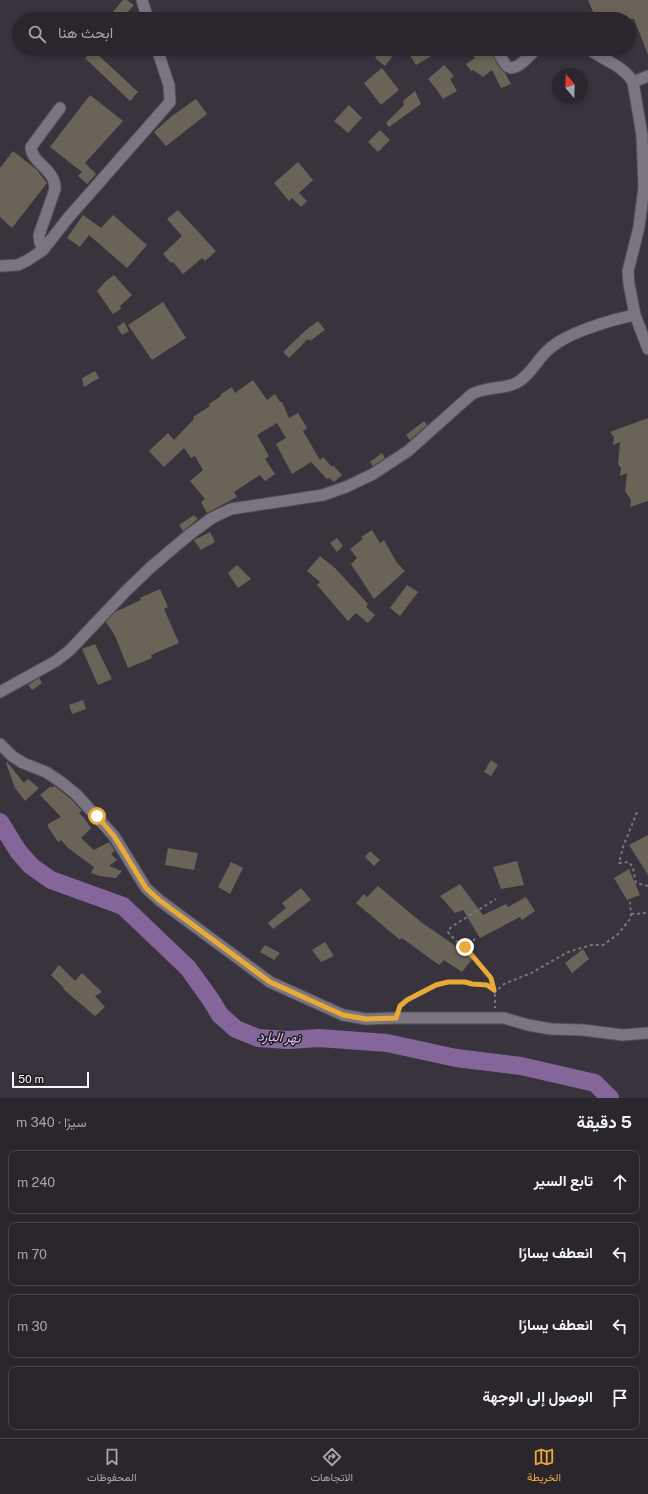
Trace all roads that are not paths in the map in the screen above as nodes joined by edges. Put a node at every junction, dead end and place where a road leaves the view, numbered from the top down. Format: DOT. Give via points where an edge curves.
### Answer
graph roads {
  1 [pos="142,0"];
  2 [pos="146,12"];
  3 [pos="159,56"];
  4 [pos="501,56"];
  5 [pos="528,56"];
  6 [pos="599,56"];
  7 [pos="648,76"];
  8 [pos="633,82"];
  9 [pos="60,108"];
  10 [pos="44,248"];
  11 [pos="0,266"];
  12 [pos="635,315"];
  13 [pos="648,349"];
  14 [pos="0,692"];
  15 [pos="0,744"];
  16 [pos="648,1033"];
  1 -- 2 [label="street"];
  3 -- 10 [label="street" via="169,85 170,102"];
  4 -- 5 [label="street" via="508,67 514,68"];
  6 -- 8 [label="street" via="620,67"];
  7 -- 8 [label="street"];
  8 -- 12 [label="street" via="642,135 644,187 639,227 628,271"];
  9 -- 10 [label="street" via="31,147 32,153 53,176 55,183 38,235"];
  10 -- 11 [label="street" via="18,265"];
  12 -- 13 [label="street"];
  12 -- 14 [label="street" via="572,335 548,350 528,375 518,382 472,394 408,451 373,474 346,487 323,495 231,509 212,518 190,534 125,592 70,650 56,661"];
  15 -- 16 [label="street" via="12,756 46,772 77,795 114,836 146,888 159,900 270,982 343,1015 366,1019 504,1018 550,1029 623,1035"];
}
